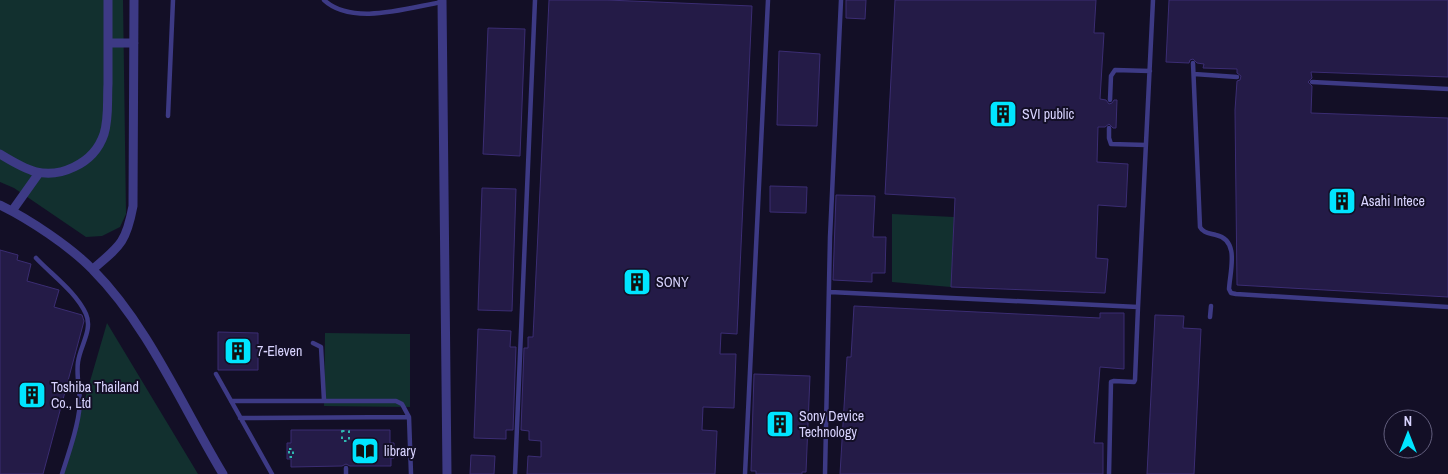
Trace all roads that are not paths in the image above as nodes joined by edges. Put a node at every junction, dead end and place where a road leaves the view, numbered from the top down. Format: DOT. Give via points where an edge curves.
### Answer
graph roads {
  1 [pos="108,0"];
  2 [pos="134,0"];
  3 [pos="173,0"];
  4 [pos="324,0"];
  5 [pos="535,0"];
  6 [pos="768,0"];
  7 [pos="841,0"];
  8 [pos="1153,0"];
  9 [pos="442,1"];
  10 [pos="108,43"];
  11 [pos="134,43"];
  12 [pos="1193,63"];
  13 [pos="1150,71"];
  14 [pos="1194,74"];
  15 [pos="1237,77"];
  16 [pos="1312,82"];
  17 [pos="1448,89"];
  18 [pos="1110,100"];
  19 [pos="168,116"];
  20 [pos="1109,128"];
  21 [pos="1146,145"];
  22 [pos="0,154"];
  23 [pos="39,173"];
  24 [pos="0,205"];
  25 [pos="12,211"];
  26 [pos="36,258"];
  27 [pos="92,269"];
  28 [pos="830,292"];
  29 [pos="1211,306"];
  30 [pos="1448,306"];
  31 [pos="1138,307"];
  32 [pos="1210,317"];
  33 [pos="313,343"];
  34 [pos="216,374"];
  35 [pos="324,400"];
  36 [pos="231,401"];
  37 [pos="409,417"];
  38 [pos="240,418"];
  39 [pos="346,468"];
  40 [pos="62,474"];
  41 [pos="223,474"];
  42 [pos="272,474"];
  43 [pos="346,474"];
  44 [pos="411,474"];
  45 [pos="447,474"];
  46 [pos="515,474"];
  47 [pos="745,474"];
  48 [pos="825,474"];
  49 [pos="1108,474"];
  1 -- 10 [label="street"];
  2 -- 11 [label="street"];
  3 -- 19 [label="lane"];
  4 -- 9 [label="lane" via="346,12 375,13"];
  5 -- 46 [label="lane"];
  6 -- 47 [label="lane"];
  7 -- 28 [label="lane"];
  8 -- 13 [label="lane"];
  9 -- 45 [label="street"];
  10 -- 11 [label="street"];
  10 -- 23 [label="street" via="107,122 98,146 86,160 68,170"];
  11 -- 27 [label="street" via="133,206 125,238"];
  12 -- 14 [label="lane"];
  13 -- 18 [label="lane" via="1115,70 1111,76"];
  13 -- 21 [label="lane"];
  14 -- 15 [label="lane"];
  14 -- 30 [label="lane" via="1200,227 1204,232 1222,236 1230,246 1231,292"];
  16 -- 17 [label="lane"];
  20 -- 21 [label="lane" via="1111,144"];
  21 -- 31 [label="lane"];
  22 -- 23 [label="street" via="20,167"];
  23 -- 25 [label="street"];
  24 -- 25 [label="street"];
  25 -- 27 [label="street" via="43,230"];
  26 -- 40 [label="lane" via="77,299 89,325 78,360 78,416"];
  27 -- 41 [label="street" via="117,296 155,352"];
  28 -- 31 [label="lane"];
  28 -- 48 [label="lane"];
  29 -- 32 [label="lane"];
  31 -- 49 [label="lane" via="1135,380 1112,382"];
  33 -- 35 [label="lane" via="321,347"];
  34 -- 36 [label="lane"];
  35 -- 36 [label="lane"];
  35 -- 37 [label="lane" via="396,401 402,404"];
  36 -- 38 [label="lane"];
  37 -- 38 [label="lane"];
  37 -- 44 [label="lane"];
  38 -- 42 [label="lane"];
  39 -- 43 [label="lane"];
}
